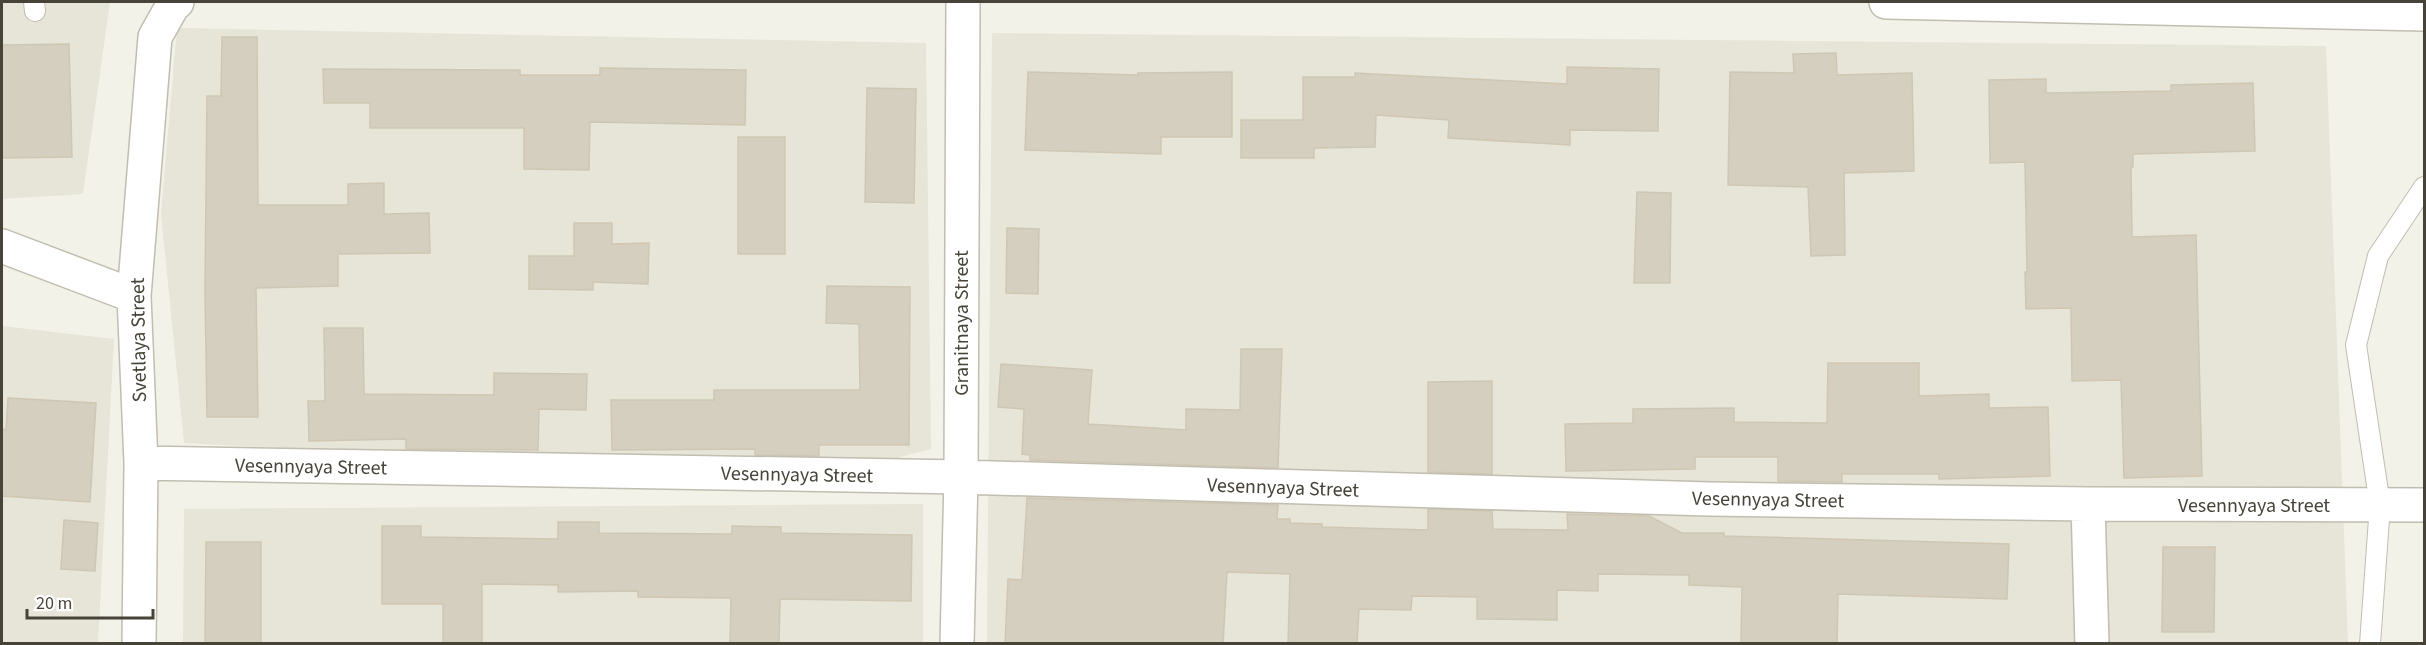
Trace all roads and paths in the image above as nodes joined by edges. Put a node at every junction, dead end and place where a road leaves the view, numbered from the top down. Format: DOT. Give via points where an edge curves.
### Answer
graph roads {
  1 [pos="177,2"];
  2 [pos="963,2"];
  3 [pos="1886,2"];
  4 [pos="2424,14"];
  5 [pos="2424,187"];
  6 [pos="2,246"];
  7 [pos="134,296"];
  8 [pos="141,463"];
  9 [pos="961,477"];
  10 [pos="2088,504"];
  11 [pos="2379,505"];
  12 [pos="2424,505"];
  13 [pos="139,644"];
  14 [pos="957,644"];
  15 [pos="2092,644"];
  16 [pos="2370,644"];
  1 -- 7 [label="street, Svetlaya Street" via="155,37"];
  2 -- 9 [label="street, Granitnaya Street"];
  3 -- 4 [label="street"];
  5 -- 11 [label="lane" via="2378,256 2356,345"];
  6 -- 7 [label="street"];
  7 -- 8 [label="street, Svetlaya Street"];
  8 -- 9 [label="street, Vesennyaya Street"];
  8 -- 13 [label="street, Svetlaya Street"];
  9 -- 10 [label="street, Vesennyaya Street" via="1709,499"];
  9 -- 14 [label="street, Granitnaya Street"];
  10 -- 11 [label="street, Vesennyaya Street"];
  10 -- 15 [label="street"];
  11 -- 12 [label="street, Vesennyaya Street"];
  11 -- 16 [label="lane"];
}
